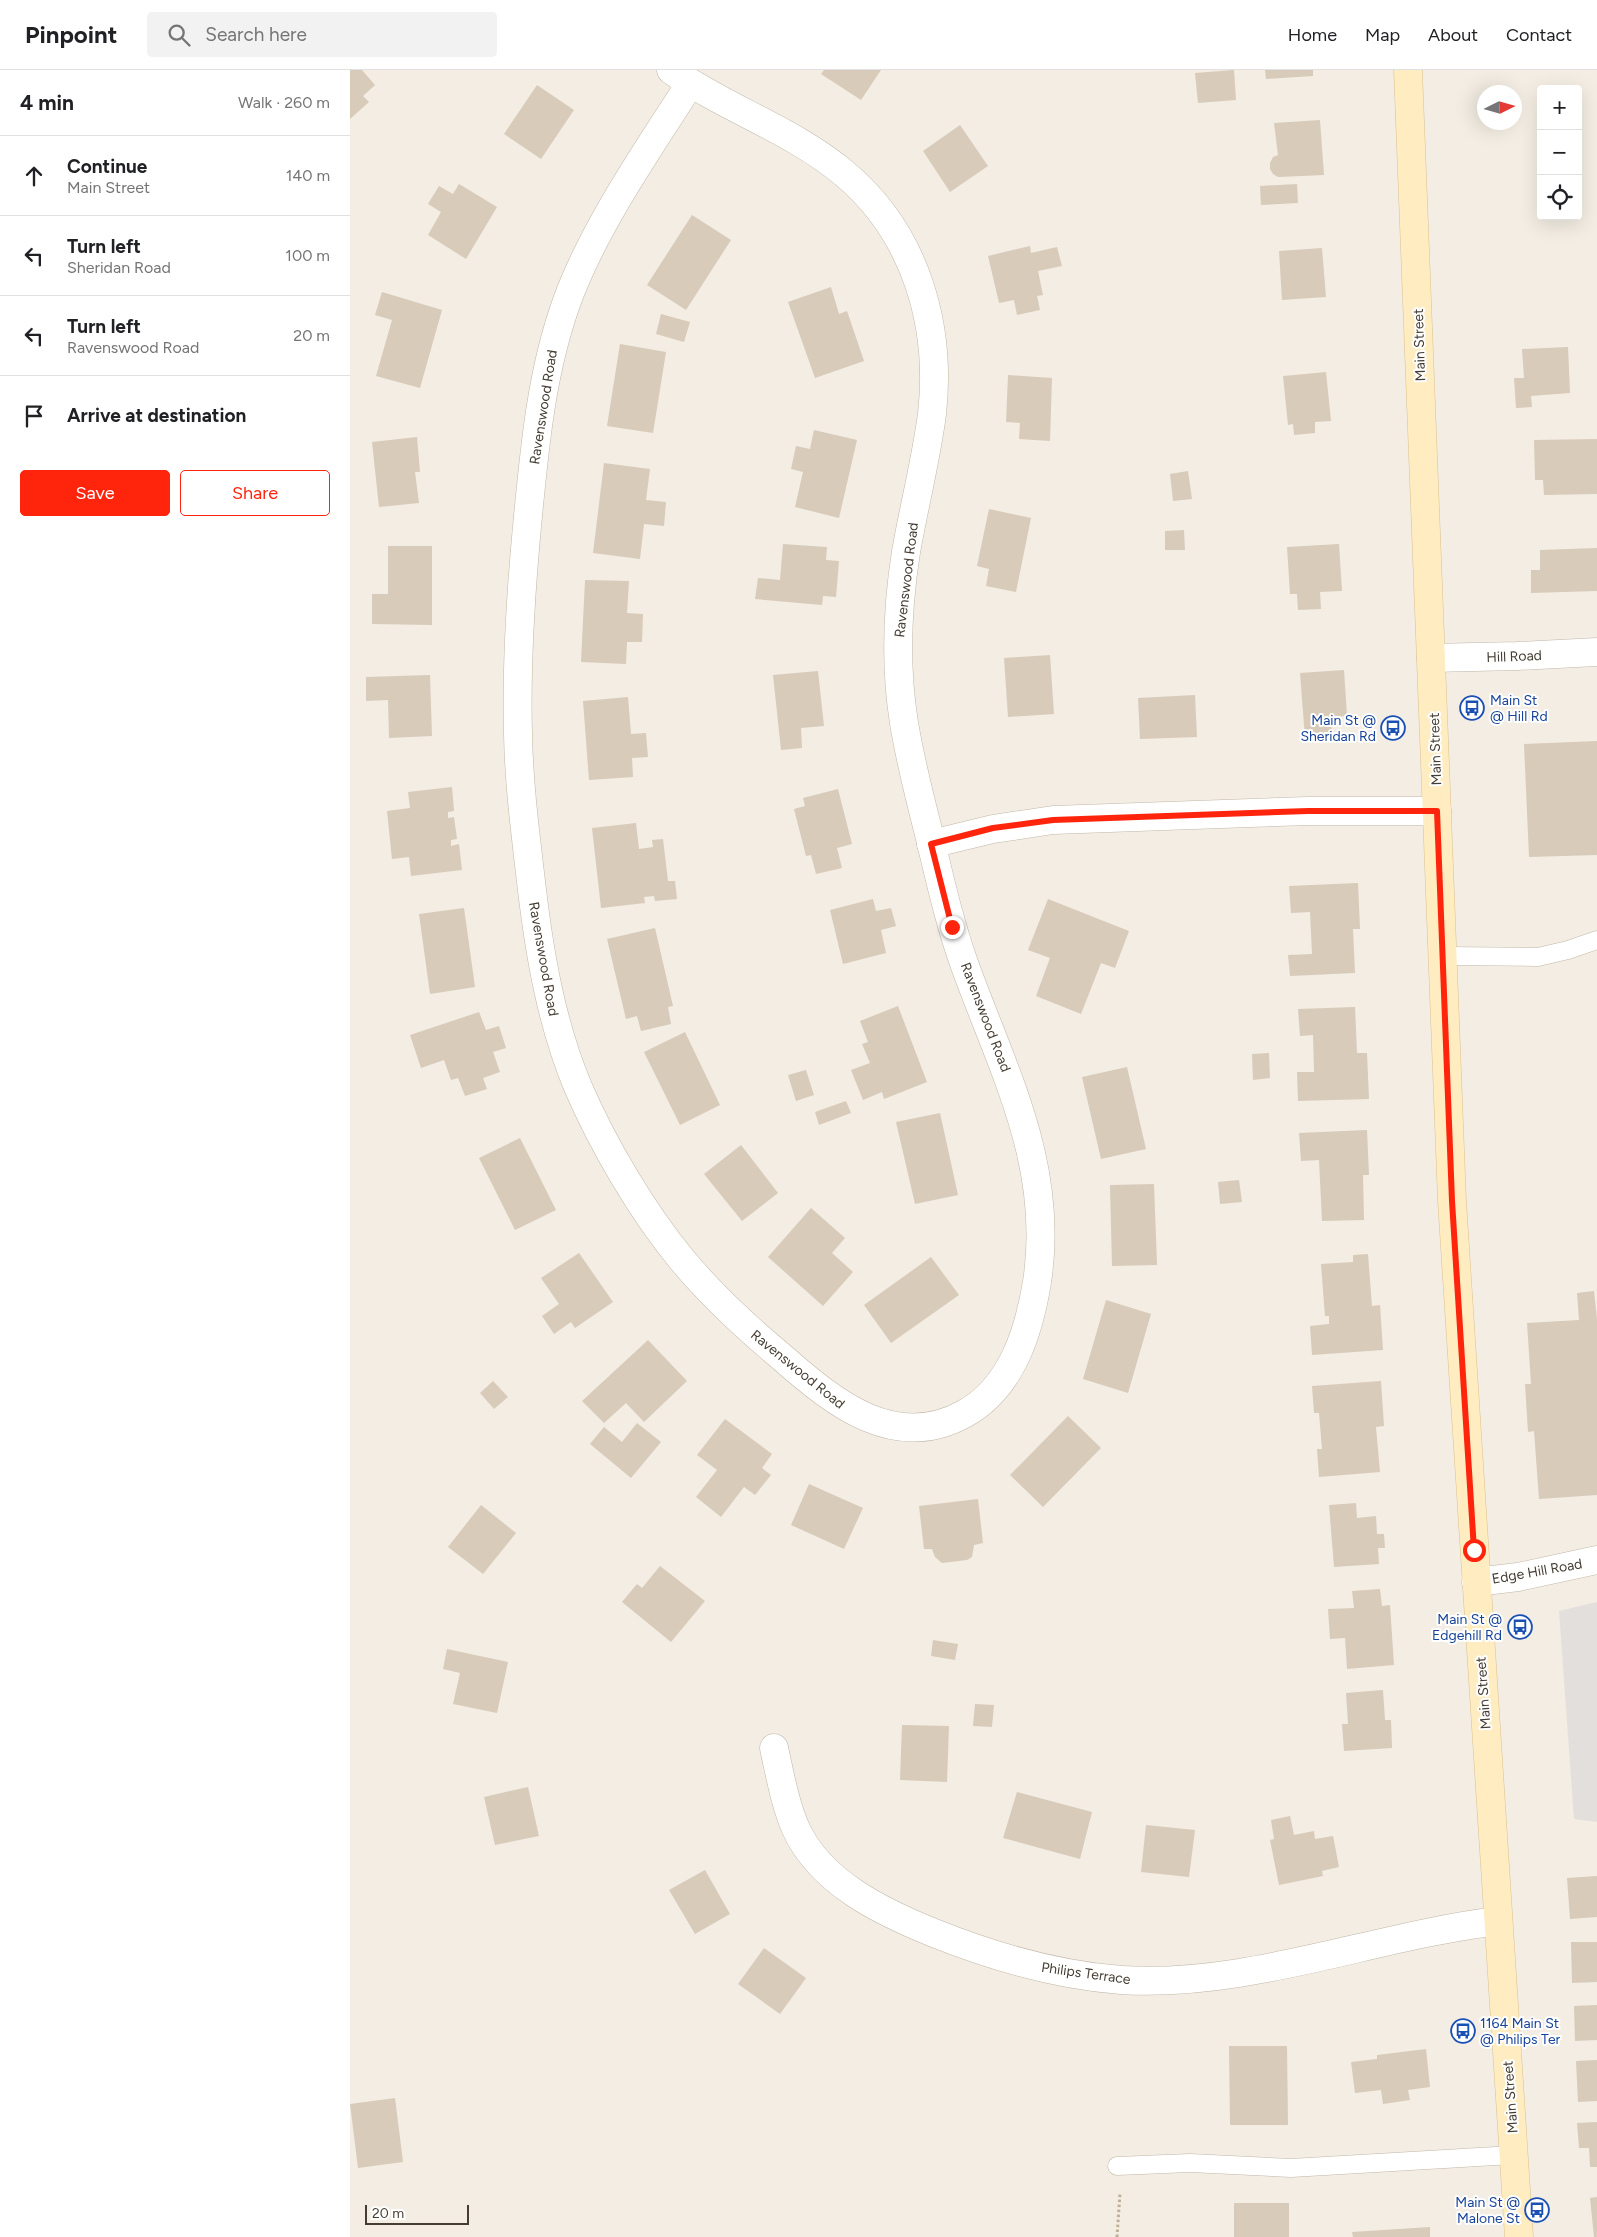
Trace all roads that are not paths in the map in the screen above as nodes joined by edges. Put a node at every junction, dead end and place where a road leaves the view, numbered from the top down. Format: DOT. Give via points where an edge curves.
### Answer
graph roads {
  1 [pos="1408,70"];
  2 [pos="680,77"];
  3 [pos="1597,652"];
  4 [pos="1432,658"];
  5 [pos="1437,811"];
  6 [pos="931,844"];
  7 [pos="1597,940"];
  8 [pos="1443,956"];
  9 [pos="1597,1560"];
  10 [pos="1476,1582"];
  11 [pos="774,1748"];
  12 [pos="1498,1922"];
  13 [pos="1513,2154"];
  14 [pos="1117,2166"];
  15 [pos="1519,2237"];
  1 -- 4 [label="main road, Main Street"];
  2 -- 6 [label="street, Ravenswood Road" via="794,139 844,173 864,191 904,245 924,298 934,351 933,393 905,558 898,646 904,722"];
  2 -- 6 [label="street, Ravenswood Road" via="639,163 592,244 570,291 547,367 539,414 521,589 518,734 522,810 544,970 576,1082 603,1138 680,1258 744,1324 830,1398 863,1417 908,1427 934,1424 963,1415 988,1397 1007,1374 1028,1323 1037,1282 1041,1236 1037,1185 1028,1137 1012,1084 952,927"];
  3 -- 4 [label="street, Hill Road"];
  4 -- 5 [label="main road, Main Street"];
  5 -- 6 [label="street" via="1308,811 1053,820 993,828"];
  5 -- 8 [label="main road, Main Street"];
  7 -- 8 [label="lane" via="1538,957"];
  8 -- 10 [label="main road, Main Street" via="1452,1201"];
  9 -- 10 [label="street, Edge Hill Road" via="1518,1577"];
  10 -- 12 [label="main road, Main Street"];
  11 -- 12 [label="street, Philips Terrace" via="796,1828 804,1844 825,1869 855,1893 897,1916 950,1939 1023,1963 1072,1974 1122,1980 1196,1977 1267,1967"];
  12 -- 13 [label="main road, Main Street"];
  13 -- 14 [label="lane" via="1291,2168 1190,2163"];
  13 -- 15 [label="main road, Main Street"];
}
